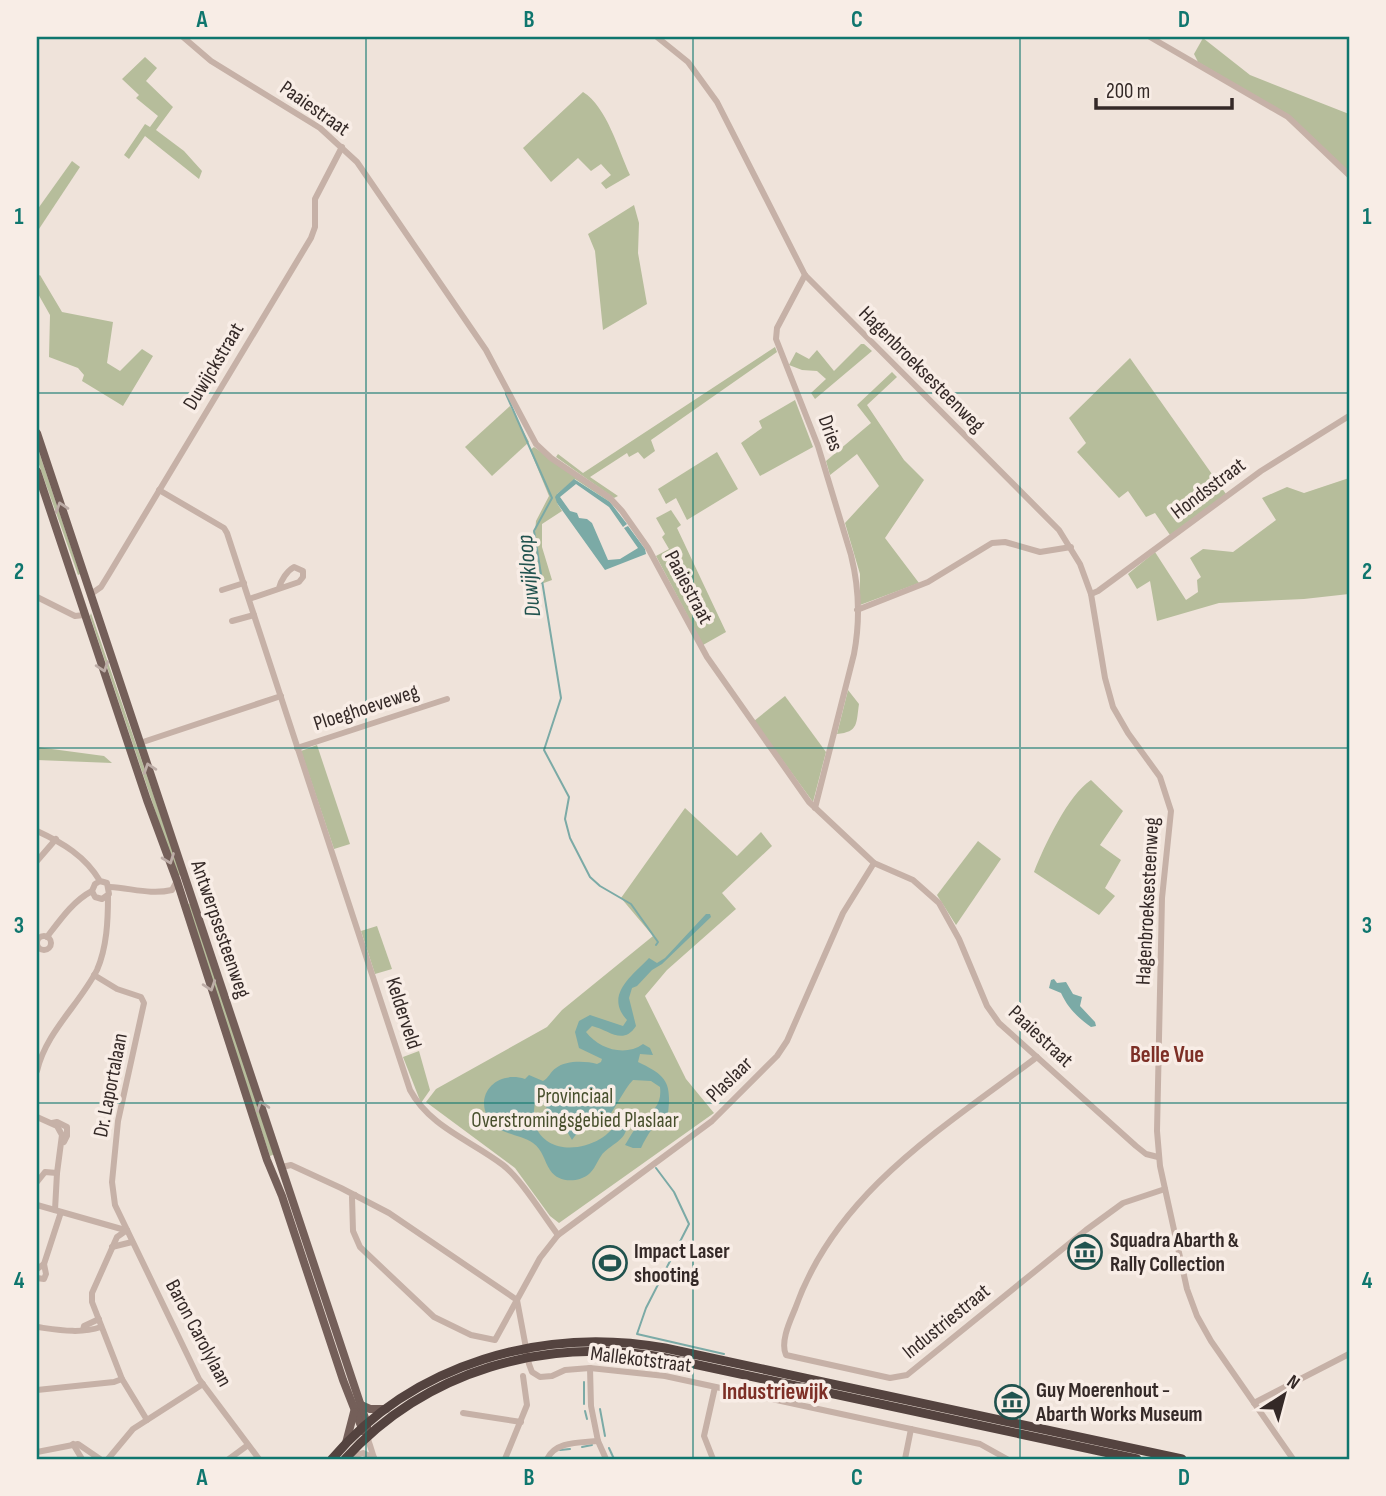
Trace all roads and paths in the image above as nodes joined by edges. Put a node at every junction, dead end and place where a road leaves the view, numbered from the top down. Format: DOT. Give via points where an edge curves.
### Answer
graph roads {
  1 [pos="183,37"];
  2 [pos="657,37"];
  3 [pos="1150,37"];
  4 [pos="342,147"];
  5 [pos="1349,175"];
  6 [pos="805,275"];
  7 [pos="1349,416"];
  8 [pos="37,433"];
  9 [pos="39,444"];
  10 [pos="37,471"];
  11 [pos="159,490"];
  12 [pos="60,540"];
  13 [pos="1071,547"];
  14 [pos="243,583"];
  15 [pos="279,588"];
  16 [pos="222,590"];
  17 [pos="91,594"];
  18 [pos="1091,594"];
  19 [pos="37,597"];
  20 [pos="249,599"];
  21 [pos="857,610"];
  22 [pos="84,614"];
  23 [pos="99,615"];
  24 [pos="254,615"];
  25 [pos="232,621"];
  26 [pos="281,696"];
  27 [pos="447,699"];
  28 [pos="140,743"];
  29 [pos="297,748"];
  30 [pos="815,808"];
  31 [pos="37,831"];
  32 [pos="56,839"];
  33 [pos="37,861"];
  34 [pos="874,863"];
  35 [pos="100,881"];
  36 [pos="177,881"];
  37 [pos="110,887"];
  38 [pos="172,890"];
  39 [pos="92,891"];
  40 [pos="181,895"];
  41 [pos="108,896"];
  42 [pos="47,937"];
  43 [pos="94,975"];
  44 [pos="1037,1057"];
  45 [pos="37,1071"];
  46 [pos="37,1117"];
  47 [pos="279,1157"];
  48 [pos="1158,1157"];
  49 [pos="267,1160"];
  50 [pos="282,1167"];
  51 [pos="57,1173"];
  52 [pos="37,1182"];
  53 [pos="1165,1189"];
  54 [pos="355,1195"];
  55 [pos="37,1205"];
  56 [pos="58,1211"];
  57 [pos="119,1214"];
  58 [pos="113,1226"];
  59 [pos="127,1230"];
  60 [pos="558,1234"];
  61 [pos="132,1242"];
  62 [pos="112,1247"];
  63 [pos="308,1261"];
  64 [pos="44,1264"];
  65 [pos="37,1269"];
  66 [pos="37,1278"];
  67 [pos="517,1300"];
  68 [pos="100,1323"];
  69 [pos="37,1327"];
  70 [pos="526,1352"];
  71 [pos="1349,1354"];
  72 [pos="590,1368"];
  73 [pos="523,1376"];
  74 [pos="122,1379"];
  75 [pos="203,1384"];
  76 [pos="715,1387"];
  77 [pos="37,1390"];
  78 [pos="1254,1403"];
  79 [pos="357,1407"];
  80 [pos="386,1409"];
  81 [pos="463,1413"];
  82 [pos="147,1420"];
  83 [pos="521,1422"];
  84 [pos="911,1429"];
  85 [pos="365,1430"];
  86 [pos="598,1441"];
  87 [pos="346,1443"];
  88 [pos="73,1444"];
  89 [pos="248,1445"];
  90 [pos="37,1452"];
  91 [pos="374,1458"];
  92 [pos="82,1459"];
  93 [pos="100,1459"];
  94 [pos="108,1459"];
  95 [pos="229,1459"];
  96 [pos="259,1459"];
  97 [pos="332,1459"];
  98 [pos="345,1459"];
  99 [pos="505,1459"];
  100 [pos="547,1459"];
  101 [pos="606,1459"];
  102 [pos="713,1459"];
  103 [pos="905,1459"];
  104 [pos="1007,1459"];
  105 [pos="1137,1459"];
  106 [pos="1182,1459"];
  107 [pos="1293,1459"];
  1 -- 4 [label="street, Paaiestraat" via="211,61 306,118"];
  2 -- 6 [label="street, Hagenbroeksesteenweg" via="688,62 717,102"];
  3 -- 5 [label="street" via="1288,117"];
  4 -- 11 [label="street, Duwijckstraat" via="315,199 311,238"];
  4 -- 30 [label="street, Paaiestraat" via="365,172 486,350 536,444 610,498 643,538 707,657"];
  6 -- 13 [label="street, Hagenbroeksesteenweg"];
  6 -- 21 [label="street, Dries" via="777,328 776,339 818,446 851,555"];
  7 -- 18 [label="street, Hondsstraat" via="1261,471"];
  8 -- 9 [label="main road, Antwerpsesteenweg"];
  17 -- 9 [label="main road, Antwerpsesteenweg, one-way"];
  10 -- 12 [label="main road, Antwerpsesteenweg"];
  11 -- 14 [label="street, Kelderveld" via="224,528"];
  11 -- 17 [label="street, Duwijckstraat" via="101,587"];
  12 -- 17 [label="main road" via="82,593"];
  12 -- 22 [label="main road, Antwerpsesteenweg"];
  13 -- 18 [label="street, Hagenbroeksesteenweg"];
  13 -- 21 [label="street" via="1040,551 992,543 928,582"];
  14 -- 16 [label="street"];
  14 -- 20 [label="street, Kelderveld"];
  15 -- 20 [label="street"];
  17 -- 23 [label="main road, Antwerpsesteenweg"];
  18 -- 48 [label="street, Hagenbroeksesteenweg" via="1113,707 1160,777 1171,811 1162,898"];
  19 -- 22 [label="street" via="75,616"];
  20 -- 24 [label="street, Kelderveld"];
  21 -- 30 [label="street, Dries" via="855,654"];
  22 -- 23 [label="main road" via="91,606"];
  22 -- 36 [label="main road, Antwerpsesteenweg, one-way"];
  23 -- 28 [label="main road, Antwerpsesteenweg"];
  24 -- 25 [label="street"];
  24 -- 26 [label="street, Kelderveld"];
  26 -- 28 [label="street"];
  26 -- 29 [label="street, Kelderveld"];
  27 -- 29 [label="street, Ploeghoeveweg"];
  47 -- 28 [label="main road, Antwerpsesteenweg, one-way"];
  29 -- 60 [label="street, Kelderveld" via="419,1107 509,1171"];
  30 -- 34 [label="street, Paaiestraat"];
  31 -- 32 [label="street"];
  32 -- 33 [label="street"];
  32 -- 35 [label="street"];
  34 -- 44 [label="street, Paaiestraat" via="913,880 939,903 994,1016"];
  34 -- 60 [label="street, Plaslaar" via="844,913 777,1056 712,1121"];
  35 -- 37 [label="street"];
  35 -- 39 [label="street"];
  36 -- 38 [label="street"];
  36 -- 40 [label="main road, Antwerpsesteenweg"];
  37 -- 38 [label="street"];
  37 -- 41 [label="street"];
  38 -- 40 [label="street"];
  39 -- 41 [label="street" via="100,899"];
  39 -- 42 [label="street"];
  40 -- 49 [label="main road, Antwerpsesteenweg, one-way"];
  41 -- 43 [label="street" via="104,948"];
  43 -- 45 [label="street" via="44,1048"];
  43 -- 57 [label="street, Dr. Laportalaan" via="141,997 144,1003 118,1121 112,1189"];
  44 -- 48 [label="street, Paaiestraat" via="1136,1146"];
  44 -- 53 [label="street, Industriestraat" via="902,1159 865,1194 834,1231 808,1278 790,1323 786,1354 890,1378 907,1375 1123,1203"];
  46 -- 51 [label="street" via="60,1130"];
  47 -- 49 [label="main road" via="276,1165"];
  47 -- 50 [label="main road, Antwerpsesteenweg"];
  48 -- 53 [label="street, Hagenbroeksesteenweg"];
  49 -- 63 [label="main road, Antwerpsesteenweg"];
  50 -- 54 [label="street" via="291,1165"];
  50 -- 63 [label="main road, Antwerpsesteenweg"];
  51 -- 52 [label="street" via="45,1172"];
  51 -- 56 [label="street"];
  53 -- 78 [label="street, Hagenbroeksesteenweg" via="1186,1289 1197,1316"];
  54 -- 67 [label="street"];
  54 -- 67 [label="street, Plaslaar" via="353,1231 360,1247 434,1317 491,1341"];
  55 -- 56 [label="street"];
  56 -- 58 [label="street"];
  56 -- 64 [label="street"];
  57 -- 58 [label="street"];
  57 -- 59 [label="street, Dr. Laportalaan"];
  58 -- 59 [label="street"];
  59 -- 61 [label="street, Baron Carolylaan"];
  59 -- 62 [label="street" via="119,1233"];
  60 -- 67 [label="street, Plaslaar"];
  61 -- 62 [label="street"];
  61 -- 75 [label="street, Baron Carolylaan"];
  62 -- 68 [label="street" via="92,1296"];
  63 -- 79 [label="main road, Antwerpsesteenweg"];
  63 -- 79 [label="main road, Antwerpsesteenweg" via="355,1388"];
  64 -- 65 [label="street"];
  64 -- 66 [label="street" via="44,1279"];
  67 -- 70 [label="street"];
  68 -- 69 [label="street" via="88,1331"];
  68 -- 74 [label="street"];
  70 -- 72 [label="street, Mallekotstraat" via="532,1372 540,1377"];
  70 -- 80 [label="highway" via="487,1357 450,1372"];
  70 -- 85 [label="highway" via="442,1386"];
  70 -- 105 [label="highway" via="598,1350 651,1355"];
  70 -- 106 [label="highway" via="589,1341 644,1345"];
  71 -- 78 [label="street"];
  72 -- 76 [label="street, Mallekotstraat" via="666,1376"];
  72 -- 86 [label="street"];
  73 -- 83 [label="street" via="527,1405"];
  74 -- 77 [label="street"];
  74 -- 82 [label="street"];
  75 -- 82 [label="street"];
  75 -- 89 [label="street, Baron Carolylaan"];
  76 -- 84 [label="street, Mallekotstraat"];
  76 -- 102 [label="street" via="704,1436"];
  78 -- 107 [label="street, Hagenbroeksesteenweg"];
  79 -- 80 [label="main road"];
  79 -- 85 [label="main road, Antwerpsesteenweg"];
  79 -- 87 [label="main road"];
  80 -- 85 [label="highway"];
  81 -- 83 [label="street"];
  82 -- 94 [label="street" via="127,1435"];
  83 -- 99 [label="street"];
  84 -- 103 [label="street"];
  84 -- 104 [label="street, Mallekotstraat" via="980,1444"];
  85 -- 87 [label="highway"];
  85 -- 91 [label="street, Antwerpsesteenweg"];
  85 -- 98 [label="highway"];
  86 -- 100 [label="street" via="557,1447"];
  86 -- 101 [label="street"];
  87 -- 97 [label="highway"];
  88 -- 90 [label="street"];
  88 -- 92 [label="street"];
  88 -- 93 [label="street"];
  89 -- 95 [label="street"];
  89 -- 96 [label="street, Baron Carolylaan"];
  91 -- 98 [label="street" via="361,1453"];
}
